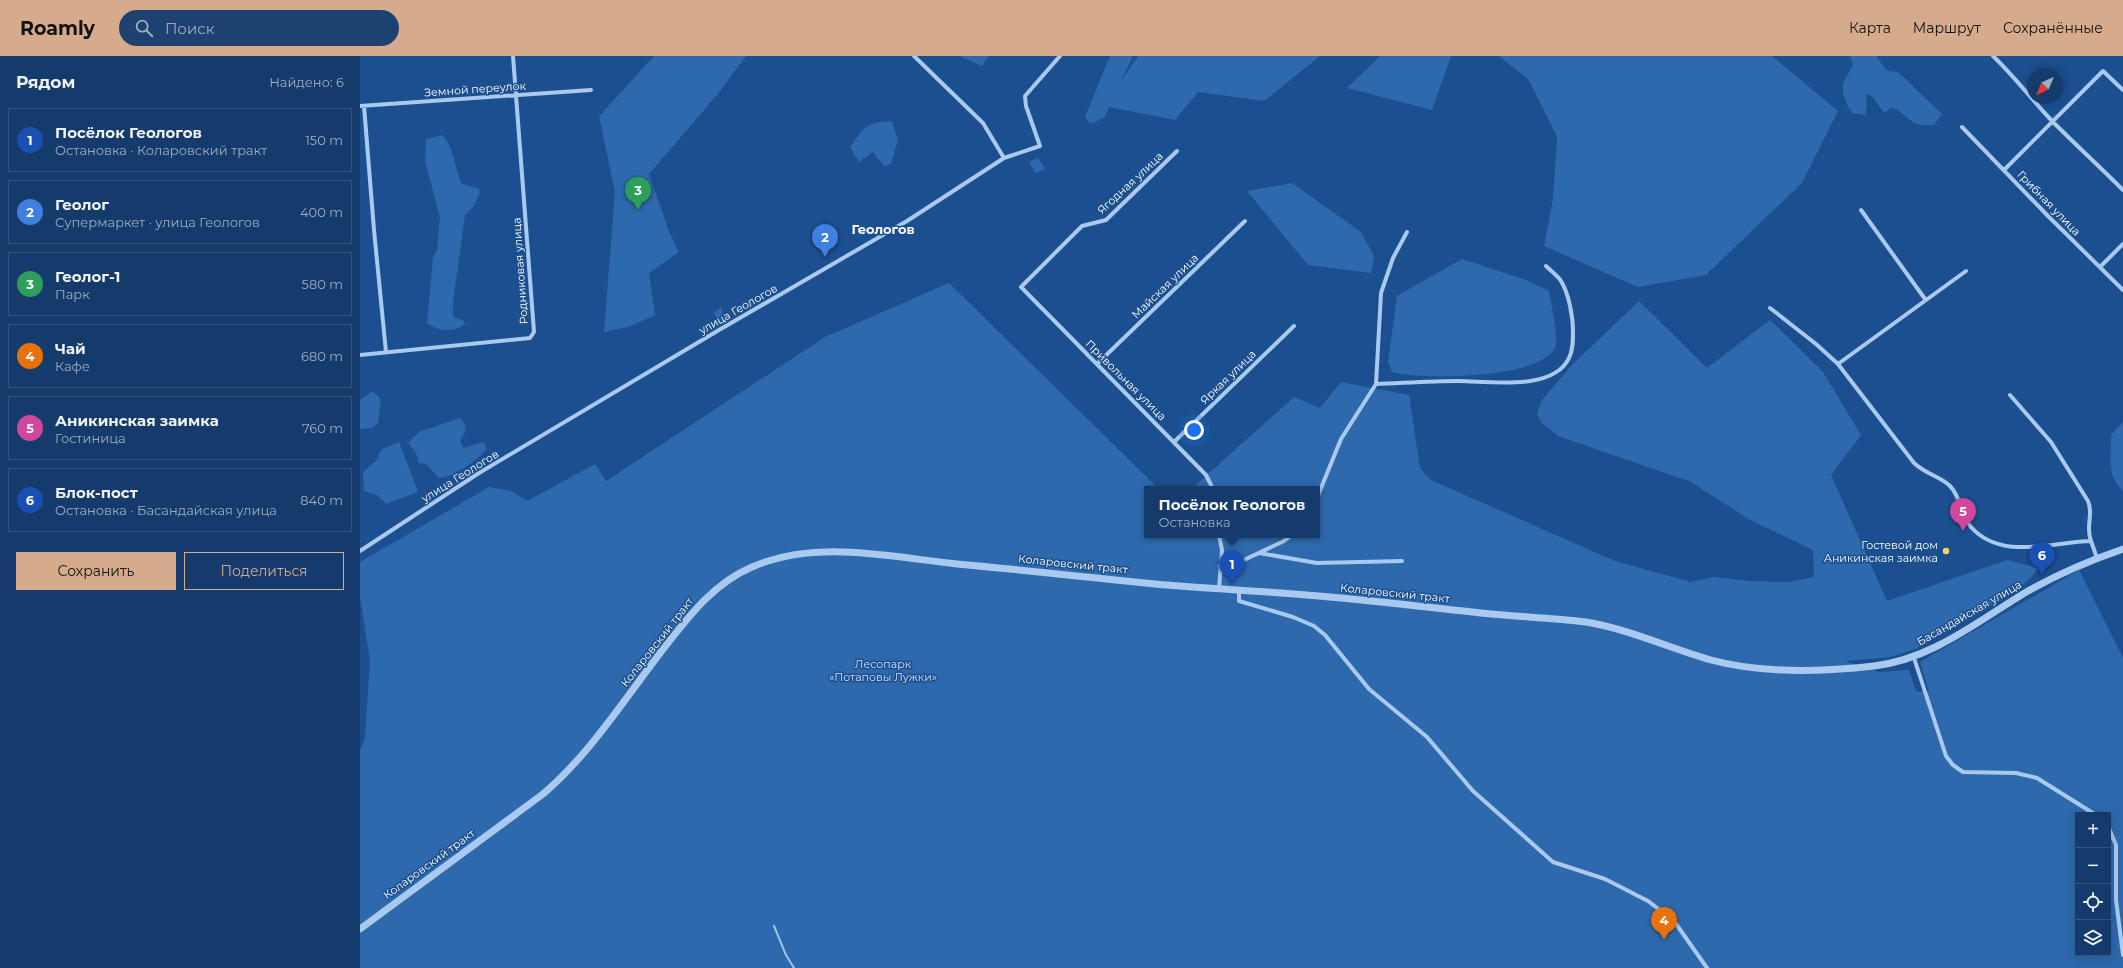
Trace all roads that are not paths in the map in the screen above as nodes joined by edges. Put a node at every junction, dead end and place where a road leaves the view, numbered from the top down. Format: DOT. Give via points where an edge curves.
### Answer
graph roads {
  1 [pos="513,56"];
  2 [pos="914,56"];
  3 [pos="1060,56"];
  4 [pos="1993,56"];
  5 [pos="591,90"];
  6 [pos="2123,90"];
  7 [pos="516,95"];
  8 [pos="362,106"];
  9 [pos="2053,122"];
  10 [pos="1962,127"];
  11 [pos="1177,151"];
  12 [pos="1004,158"];
  13 [pos="2004,170"];
  14 [pos="2123,190"];
  15 [pos="1861,210"];
  16 [pos="1244,221"];
  17 [pos="1407,232"];
  18 [pos="2123,244"];
  19 [pos="1546,266"];
  20 [pos="2100,267"];
  21 [pos="1966,271"];
  22 [pos="1021,287"];
  23 [pos="2123,290"];
  24 [pos="1925,299"];
  25 [pos="1770,308"];
  26 [pos="1294,326"];
  27 [pos="386,352"];
  28 [pos="360,355"];
  29 [pos="1097,364"];
  30 [pos="1838,364"];
  31 [pos="1376,384"];
  32 [pos="2010,395"];
  33 [pos="1174,442"];
  34 [pos="1212,486"];
  35 [pos="1320,491"];
  36 [pos="1220,538"];
  37 [pos="1288,538"];
  38 [pos="2091,541"];
  39 [pos="2123,549"];
  40 [pos="360,551"];
  41 [pos="1259,553"];
  42 [pos="2098,558"];
  43 [pos="1402,561"];
  44 [pos="1220,566"];
  45 [pos="1219,589"];
  46 [pos="1239,591"];
  47 [pos="1914,658"];
  48 [pos="2091,812"];
  49 [pos="2111,833"];
  50 [pos="360,928"];
  51 [pos="2123,955"];
  52 [pos="1707,968"];
  1 -- 7 [label="street, Родниковая улица"];
  2 -- 12 [label="street" via="982,123"];
  3 -- 12 [label="street, улица Геологов" via="1025,96 1040,146"];
  4 -- 9 [label="street" via="2018,80"];
  5 -- 7 [label="street, Земной переулок"];
  6 -- 9 [label="street" via="2103,71"];
  7 -- 8 [label="street, Земной переулок"];
  7 -- 27 [label="street, Родниковая улица" via="534,332 530,338"];
  8 -- 27 [label="street"];
  9 -- 13 [label="street"];
  9 -- 14 [label="street"];
  10 -- 13 [label="street, Грибная улица"];
  11 -- 22 [label="street, Ягодная улица" via="1106,220 1082,226"];
  12 -- 40 [label="street, улица Геологов" via="907,221 500,461"];
  13 -- 20 [label="street, Грибная улица"];
  15 -- 24 [label="street"];
  16 -- 29 [label="street, Майская улица"];
  17 -- 31 [label="street" via="1393,258 1381,293"];
  18 -- 20 [label="street"];
  19 -- 31 [label="street" via="1561,281 1573,327 1572,347 1568,360 1558,371 1541,380 1524,382"];
  20 -- 23 [label="street, Грибная улица"];
  21 -- 24 [label="street"];
  22 -- 29 [label="street, Привольная улица"];
  24 -- 30 [label="street"];
  25 -- 30 [label="street"];
  26 -- 33 [label="street, Яркая улица"];
  27 -- 28 [label="street, Родниковая улица"];
  29 -- 33 [label="street, Привольная улица"];
  30 -- 38 [label="street" via="1914,463 1927,474 1944,481 1954,492 1966,519 1976,532 2000,544 2023,548"];
  31 -- 35 [label="street" via="1341,439"];
  32 -- 38 [label="street" via="2051,442 2088,501 2090,507 2087,530"];
  33 -- 34 [label="street, Привольная улица" via="1206,475"];
  36 -- 44 [label="street" via="1222,550"];
  37 -- 41 [label="street"];
  38 -- 42 [label="street"];
  39 -- 42 [label="street, Басандайская улица"];
  41 -- 43 [label="street" via="1316,563"];
  41 -- 44 [label="street" via="1229,567"];
  42 -- 47 [label="street, Басандайская улица" via="2034,588 1939,646"];
  44 -- 45 [label="street"];
  45 -- 46 [label="street, Коларовский тракт"];
  45 -- 50 [label="street, Коларовский тракт" via="850,553 795,553 748,568 726,581 701,602 565,775 543,794"];
  46 -- 47 [label="street, Коларовский тракт" via="1316,595 1586,622 1633,633 1716,661 1746,667 1815,670 1875,666"];
  46 -- 52 [label="street" via="1239,601 1294,617 1314,626 1325,635 1369,689 1427,737 1473,791 1553,862 1605,879 1648,901 1674,921"];
  47 -- 48 [label="street" via="1946,756 1953,765 1963,772 2016,773 2037,778"];
  49 -- 51 [label="street" via="2116,845 2116,900"];
}
